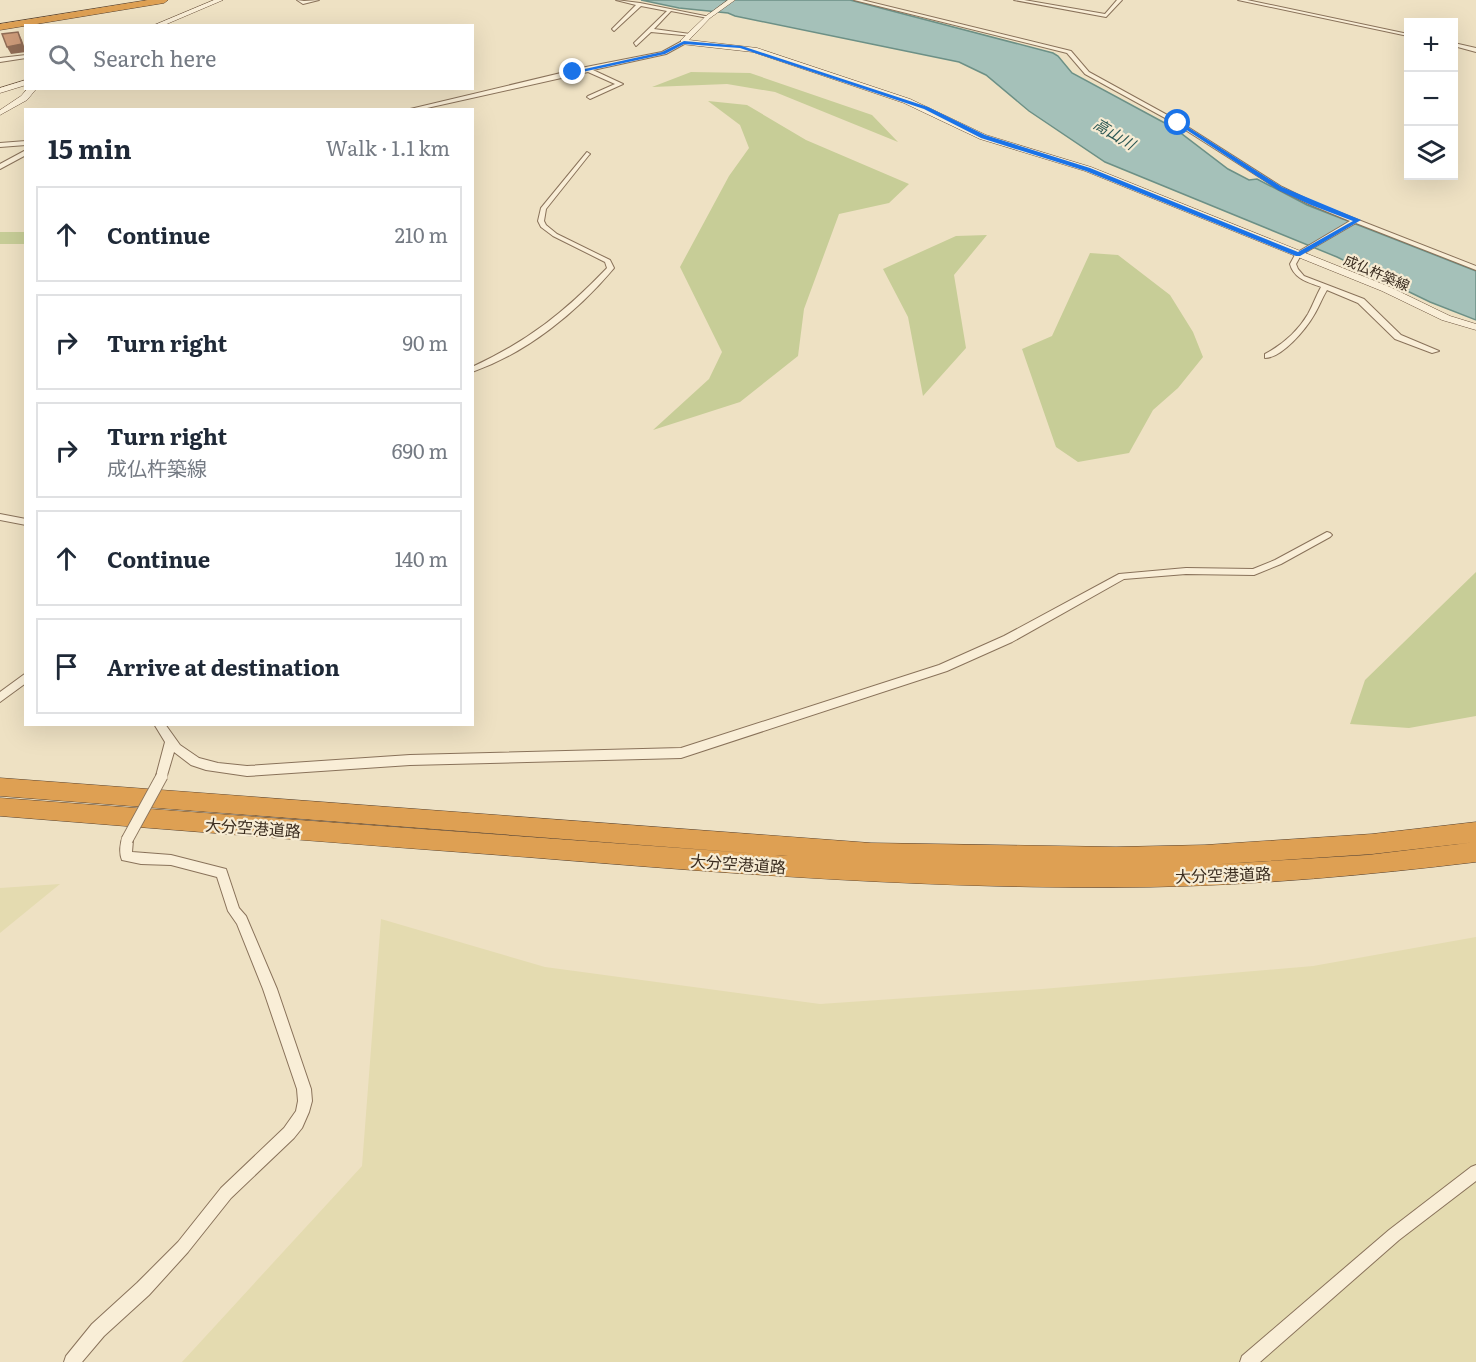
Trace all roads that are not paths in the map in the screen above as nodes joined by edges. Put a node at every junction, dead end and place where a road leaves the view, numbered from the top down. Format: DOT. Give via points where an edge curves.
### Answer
graph roads {
  1 [pos="164,0"];
  2 [pos="220,0"];
  3 [pos="299,0"];
  4 [pos="316,0"];
  5 [pos="618,0"];
  6 [pos="732,0"];
  7 [pos="856,0"];
  8 [pos="1016,0"];
  9 [pos="1119,0"];
  10 [pos="1240,0"];
  11 [pos="640,4"];
  12 [pos="670,10"];
  13 [pos="708,17"];
  14 [pos="39,24"];
  15 [pos="160,24"];
  16 [pos="0,27"];
  17 [pos="23,27"];
  18 [pos="614,30"];
  19 [pos="650,30"];
  20 [pos="1404,34"];
  21 [pos="690,35"];
  22 [pos="684,42"];
  23 [pos="636,44"];
  24 [pos="1458,46"];
  25 [pos="1476,50"];
  26 [pos="24,56"];
  27 [pos="0,60"];
  28 [pos="586,69"];
  29 [pos="24,83"];
  30 [pos="31,90"];
  31 [pos="0,91"];
  32 [pos="590,97"];
  33 [pos="417,108"];
  34 [pos="0,113"];
  35 [pos="24,143"];
  36 [pos="0,145"];
  37 [pos="24,153"];
  38 [pos="587,154"];
  39 [pos="0,167"];
  40 [pos="1358,220"];
  41 [pos="1298,255"];
  42 [pos="1476,268"];
  43 [pos="1326,286"];
  44 [pos="1476,327"];
  45 [pos="1436,351"];
  46 [pos="1268,356"];
  47 [pos="474,369"];
  48 [pos="0,517"];
  49 [pos="24,522"];
  50 [pos="1328,535"];
  51 [pos="24,679"];
  52 [pos="0,698"];
  53 [pos="160,726"];
  54 [pos="170,744"];
  55 [pos="0,788"];
  56 [pos="0,807"];
  57 [pos="1476,832"];
  58 [pos="1476,852"];
  59 [pos="1476,1172"];
  60 [pos="72,1362"];
  61 [pos="1248,1362"];
  1 -- 14 [label="highway"];
  2 -- 15 [label="main road"];
  3 -- 4 [label="street"];
  5 -- 11 [label="street"];
  6 -- 13 [label="main road"];
  7 -- 40 [label="street" via="1069,52 1087,73 1178,123 1280,188"];
  8 -- 9 [label="street" via="1106,16"];
  10 -- 20 [label="street"];
  11 -- 12 [label="street"];
  11 -- 18 [label="street"];
  12 -- 13 [label="street"];
  12 -- 19 [label="street"];
  13 -- 21 [label="main road"];
  16 -- 17 [label="highway"];
  19 -- 21 [label="street"];
  19 -- 23 [label="street"];
  21 -- 22 [label="main road"];
  22 -- 28 [label="street" via="664,53"];
  22 -- 41 [label="main road, 成仏杵築線" via="754,50 907,101 983,136 1088,170"];
  24 -- 25 [label="street"];
  26 -- 27 [label="street"];
  28 -- 32 [label="street" via="620,84"];
  28 -- 33 [label="street"];
  29 -- 31 [label="main road"];
  30 -- 34 [label="main road"];
  35 -- 36 [label="street"];
  37 -- 39 [label="street"];
  38 -- 47 [label="street" via="543,209 541,220 555,235 608,261 611,268 578,303 530,342"];
  40 -- 41 [label="street"];
  40 -- 42 [label="street"];
  41 -- 43 [label="street" via="1293,264 1298,273"];
  41 -- 44 [label="main road, 成仏杵築線"];
  43 -- 45 [label="street" via="1361,301 1398,337"];
  43 -- 46 [label="street" via="1310,315 1281,350"];
  48 -- 49 [label="street"];
  50 -- 54 [label="street" via="1254,572 1186,571 1122,576 1008,639 943,668 681,753 410,760 247,771 226,770 186,758"];
  51 -- 52 [label="street"];
  53 -- 54 [label="street"];
  54 -- 60 [label="street, bridge" via="162,776 127,840 126,856 171,860 222,873 234,911 242,920 270,989 304,1089 305,1105 289,1133 226,1193 183,1247 98,1330"];
  55 -- 57 [label="highway, 大分空港道路" via="871,853 1205,855 1372,844"];
  56 -- 58 [label="highway, 大分空港道路" via="723,863 1019,877 1267,873"];
  59 -- 61 [label="street" via="1394,1235"];
}
